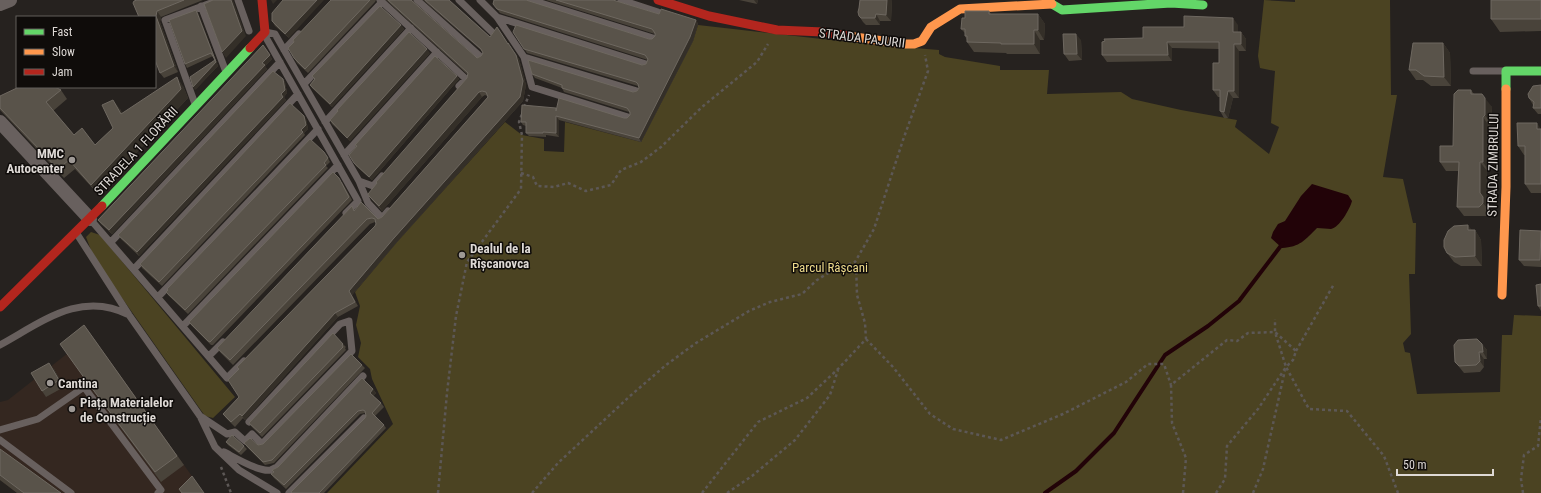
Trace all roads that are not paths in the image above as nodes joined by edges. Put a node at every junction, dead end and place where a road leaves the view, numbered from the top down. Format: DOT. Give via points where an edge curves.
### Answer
graph roads {
  1 [pos="10,0"];
  2 [pos="219,0"];
  3 [pos="238,0"];
  4 [pos="262,0"];
  5 [pos="418,0"];
  6 [pos="459,0"];
  7 [pos="480,0"];
  8 [pos="531,0"];
  9 [pos="621,0"];
  10 [pos="658,0"];
  11 [pos="381,1"];
  12 [pos="1051,2"];
  13 [pos="0,4"];
  14 [pos="1204,5"];
  15 [pos="201,6"];
  16 [pos="658,12"];
  17 [pos="497,18"];
  18 [pos="305,28"];
  19 [pos="411,28"];
  20 [pos="249,31"];
  21 [pos="492,32"];
  22 [pos="264,33"];
  23 [pos="653,38"];
  24 [pos="284,50"];
  25 [pos="437,52"];
  26 [pos="480,57"];
  27 [pos="524,57"];
  28 [pos="280,62"];
  29 [pos="646,64"];
  30 [pos="1473,71"];
  31 [pos="1506,71"];
  32 [pos="1541,71"];
  33 [pos="226,73"];
  34 [pos="304,84"];
  35 [pos="455,91"];
  36 [pos="636,91"];
  37 [pos="298,94"];
  38 [pos="196,105"];
  39 [pos="628,117"];
  40 [pos="0,122"];
  41 [pos="325,122"];
  42 [pos="318,129"];
  43 [pos="344,155"];
  44 [pos="338,164"];
  45 [pos="388,168"];
  46 [pos="359,181"];
  47 [pos="392,206"];
  48 [pos="342,217"];
  49 [pos="90,219"];
  50 [pos="76,232"];
  51 [pos="111,242"];
  52 [pos="134,269"];
  53 [pos="1502,295"];
  54 [pos="158,297"];
  55 [pos="0,307"];
  56 [pos="129,315"];
  57 [pos="183,326"];
  58 [pos="230,334"];
  59 [pos="0,345"];
  60 [pos="209,356"];
  61 [pos="249,356"];
  62 [pos="364,376"];
  63 [pos="200,416"];
  64 [pos="364,418"];
  65 [pos="249,422"];
  66 [pos="0,430"];
  67 [pos="0,440"];
  68 [pos="215,447"];
  69 [pos="72,493"];
  70 [pos="158,493"];
  71 [pos="277,493"];
  72 [pos="289,493"];
  1 -- 13 [label="street"];
  2 -- 15 [label="lane"];
  3 -- 20 [label="lane"];
  4 -- 22 [label="street"];
  5 -- 26 [label="lane"];
  6 -- 21 [label="lane"];
  7 -- 17 [label="lane"];
  8 -- 23 [label="lane"];
  9 -- 16 [label="lane"];
  10 -- 12 [label="street, STRADA PAJURII" via="709,16 777,30 823,32 904,44 922,41 931,27 960,9"];
  11 -- 19 [label="lane"];
  11 -- 34 [label="lane"];
  12 -- 14 [label="street, STRADA PAJURII" via="1062,10 1171,3"];
  15 -- 33 [label="lane"];
  15 -- 38 [label="lane" via="165,20"];
  17 -- 27 [label="lane"];
  17 -- 29 [label="lane"];
  18 -- 24 [label="lane"];
  19 -- 25 [label="lane"];
  19 -- 41 [label="lane"];
  22 -- 24 [label="lane" via="275,34"];
  22 -- 28 [label="lane"];
  22 -- 33 [label="street, STRADELA 1 FLORĂRII"];
  24 -- 34 [label="lane"];
  25 -- 35 [label="lane" via="466,79"];
  25 -- 43 [label="lane"];
  27 -- 36 [label="lane"];
  27 -- 39 [label="lane" via="532,87"];
  28 -- 37 [label="lane"];
  28 -- 51 [label="lane"];
  30 -- 31 [label="lane"];
  31 -- 32 [label="street"];
  31 -- 53 [label="street, STRADA ZIMBRULUI" via="1506,187"];
  33 -- 38 [label="street, STRADELA 1 FLORĂRII"];
  34 -- 41 [label="lane"];
  37 -- 42 [label="lane"];
  37 -- 52 [label="lane"];
  38 -- 49 [label="street, STRADELA 1 FLORĂRII"];
  40 -- 49 [label="street"];
  41 -- 43 [label="lane"];
  42 -- 44 [label="lane"];
  42 -- 54 [label="lane"];
  43 -- 46 [label="lane"];
  44 -- 48 [label="lane" via="358,201"];
  44 -- 57 [label="lane"];
  45 -- 46 [label="lane" via="372,186"];
  46 -- 47 [label="lane" via="368,203 382,218"];
  49 -- 50 [label="street, STRADELA 1 FLORĂRII"];
  49 -- 51 [label="lane"];
  50 -- 55 [label="street, STRADELA 1 FLORĂRII"];
  50 -- 56 [label="lane"];
  51 -- 52 [label="lane"];
  52 -- 54 [label="lane"];
  54 -- 57 [label="lane"];
  56 -- 59 [label="lane" via="106,306 79,306 59,313"];
  56 -- 63 [label="lane"];
  57 -- 60 [label="lane"];
  58 -- 60 [label="lane"];
  60 -- 61 [label="lane" via="228,378"];
  62 -- 68 [label="lane" via="277,467 263,470"];
  63 -- 65 [label="lane" via="227,434 235,432 245,441 252,434 262,444 352,351 349,321 340,324"];
  63 -- 68 [label="lane"];
  64 -- 72 [label="lane"];
  66 -- 70 [label="lane" via="38,419 84,387 161,490"];
  67 -- 69 [label="lane"];
  68 -- 71 [label="lane" via="239,470"];
}
